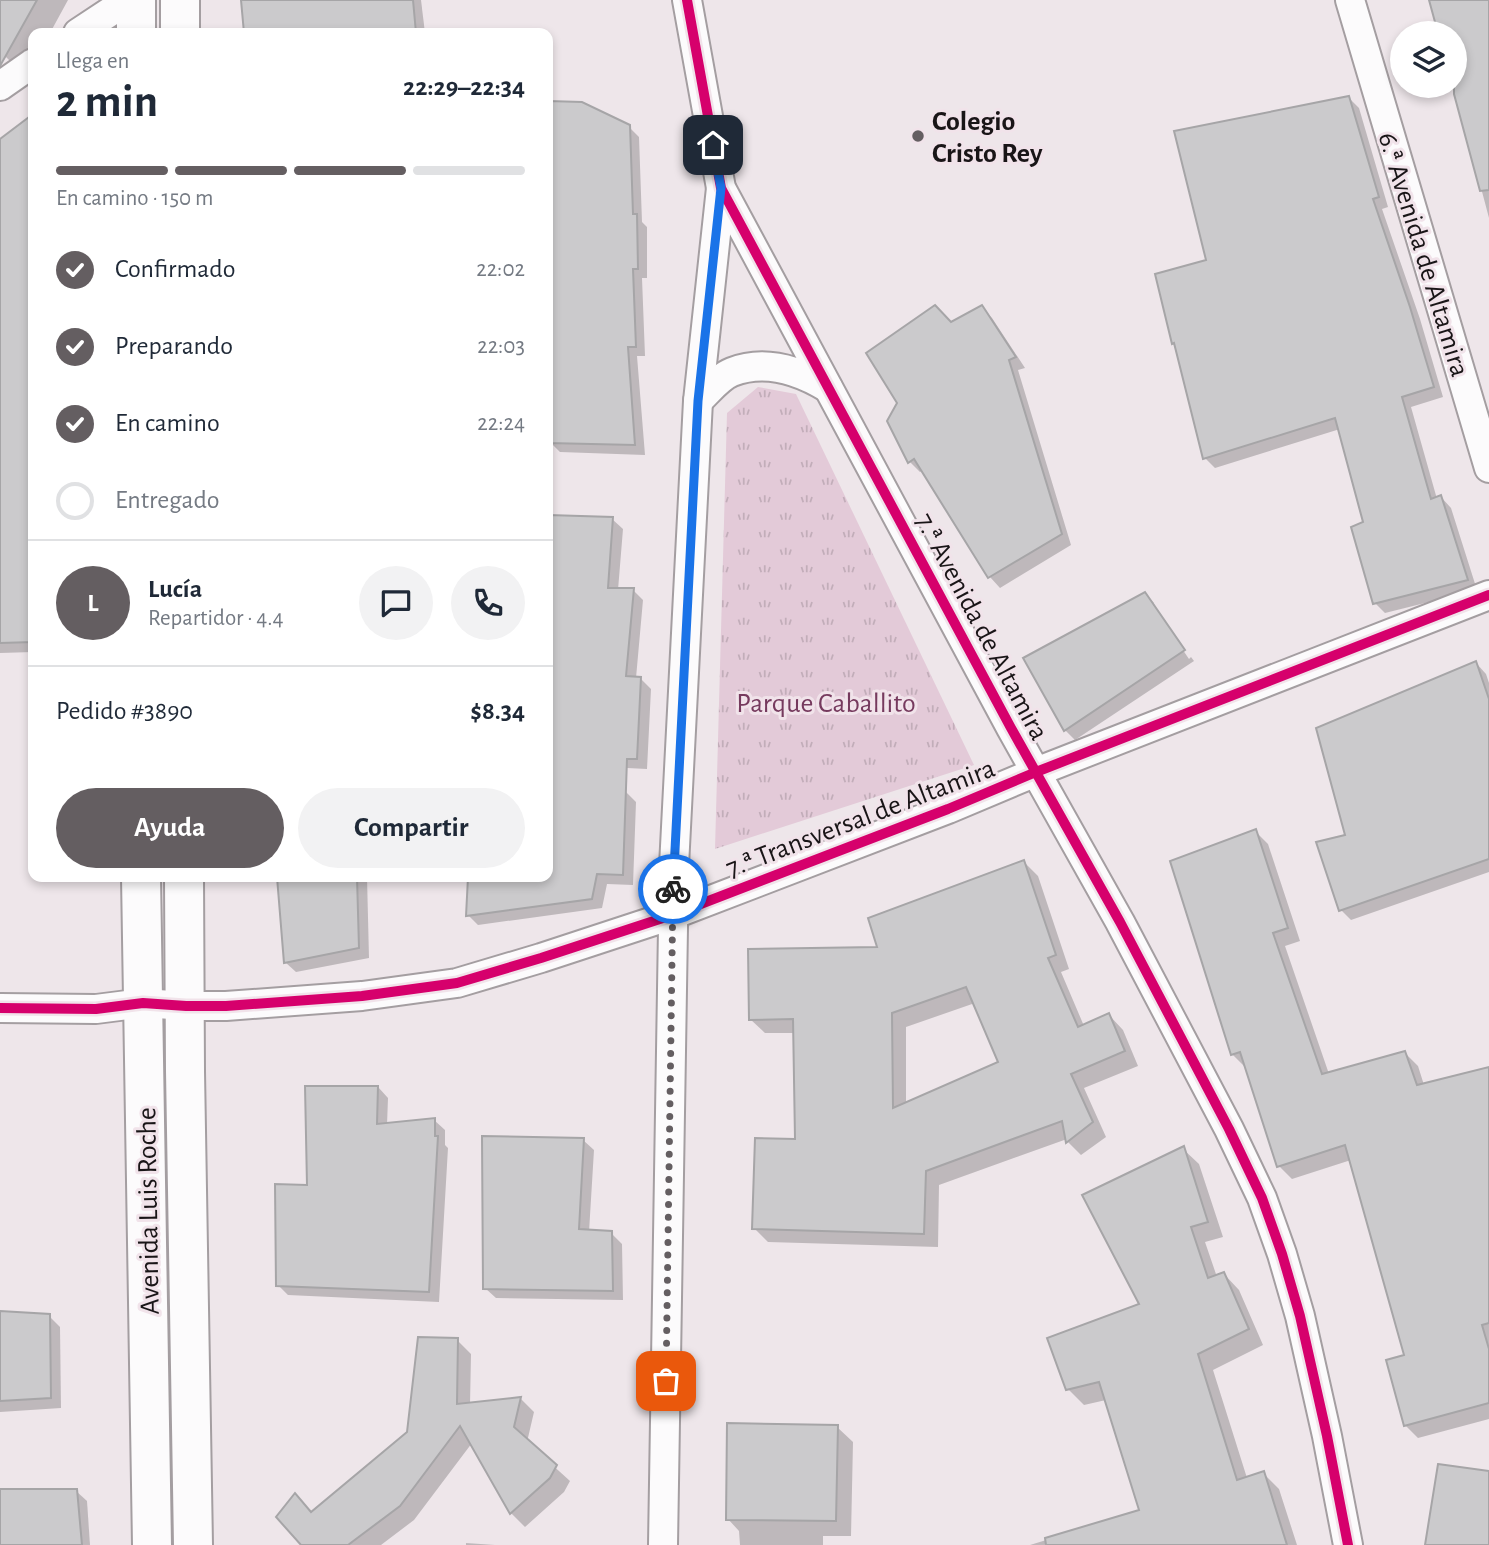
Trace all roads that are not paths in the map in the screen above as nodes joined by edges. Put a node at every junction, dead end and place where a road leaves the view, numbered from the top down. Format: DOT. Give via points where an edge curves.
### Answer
graph roads {
  1 [pos="128,0"];
  2 [pos="136,0"];
  3 [pos="180,0"];
  4 [pos="687,0"];
  5 [pos="1350,0"];
  6 [pos="86,28"];
  7 [pos="136,28"];
  8 [pos="180,28"];
  9 [pos="28,66"];
  10 [pos="0,86"];
  11 [pos="721,188"];
  12 [pos="828,388"];
  13 [pos="698,401"];
  14 [pos="1489,468"];
  15 [pos="1489,595"];
  16 [pos="1036,772"];
  17 [pos="141,882"];
  18 [pos="184,882"];
  19 [pos="672,915"];
  20 [pos="144,1003"];
  21 [pos="186,1006"];
  22 [pos="0,1008"];
  23 [pos="152,1545"];
  24 [pos="193,1545"];
  25 [pos="663,1545"];
  26 [pos="1348,1545"];
  1 -- 6 [label="street"];
  2 -- 7 [label="main road"];
  3 -- 8 [label="main road"];
  4 -- 11 [label="street, 7.ª Avenida de Altamira"];
  5 -- 14 [label="street, 6.ª Avenida de Altamira"];
  9 -- 10 [label="street"];
  11 -- 12 [label="street, 7.ª Avenida de Altamira"];
  11 -- 13 [label="street"];
  12 -- 13 [label="street" via="811,377 768,367 731,373"];
  12 -- 16 [label="street, 7.ª Avenida de Altamira"];
  13 -- 19 [label="street"];
  15 -- 16 [label="street, 7.ª Transversal de Altamira"];
  16 -- 19 [label="street, 7.ª Transversal de Altamira"];
  16 -- 26 [label="street, 7.ª Avenida de Altamira" via="1193,1060 1262,1198 1300,1316"];
  17 -- 20 [label="main road, Avenida Luis Roche"];
  18 -- 21 [label="main road, Avenida Luis Roche"];
  19 -- 21 [label="street, 7.ª Transversal de Altamira" via="457,983 362,996"];
  19 -- 25 [label="street"];
  20 -- 21 [label="street, 7.ª Transversal de Altamira"];
  20 -- 22 [label="street" via="96,1009"];
  20 -- 23 [label="main road, Avenida Luis Roche"];
  21 -- 24 [label="main road, Avenida Luis Roche"];
}
